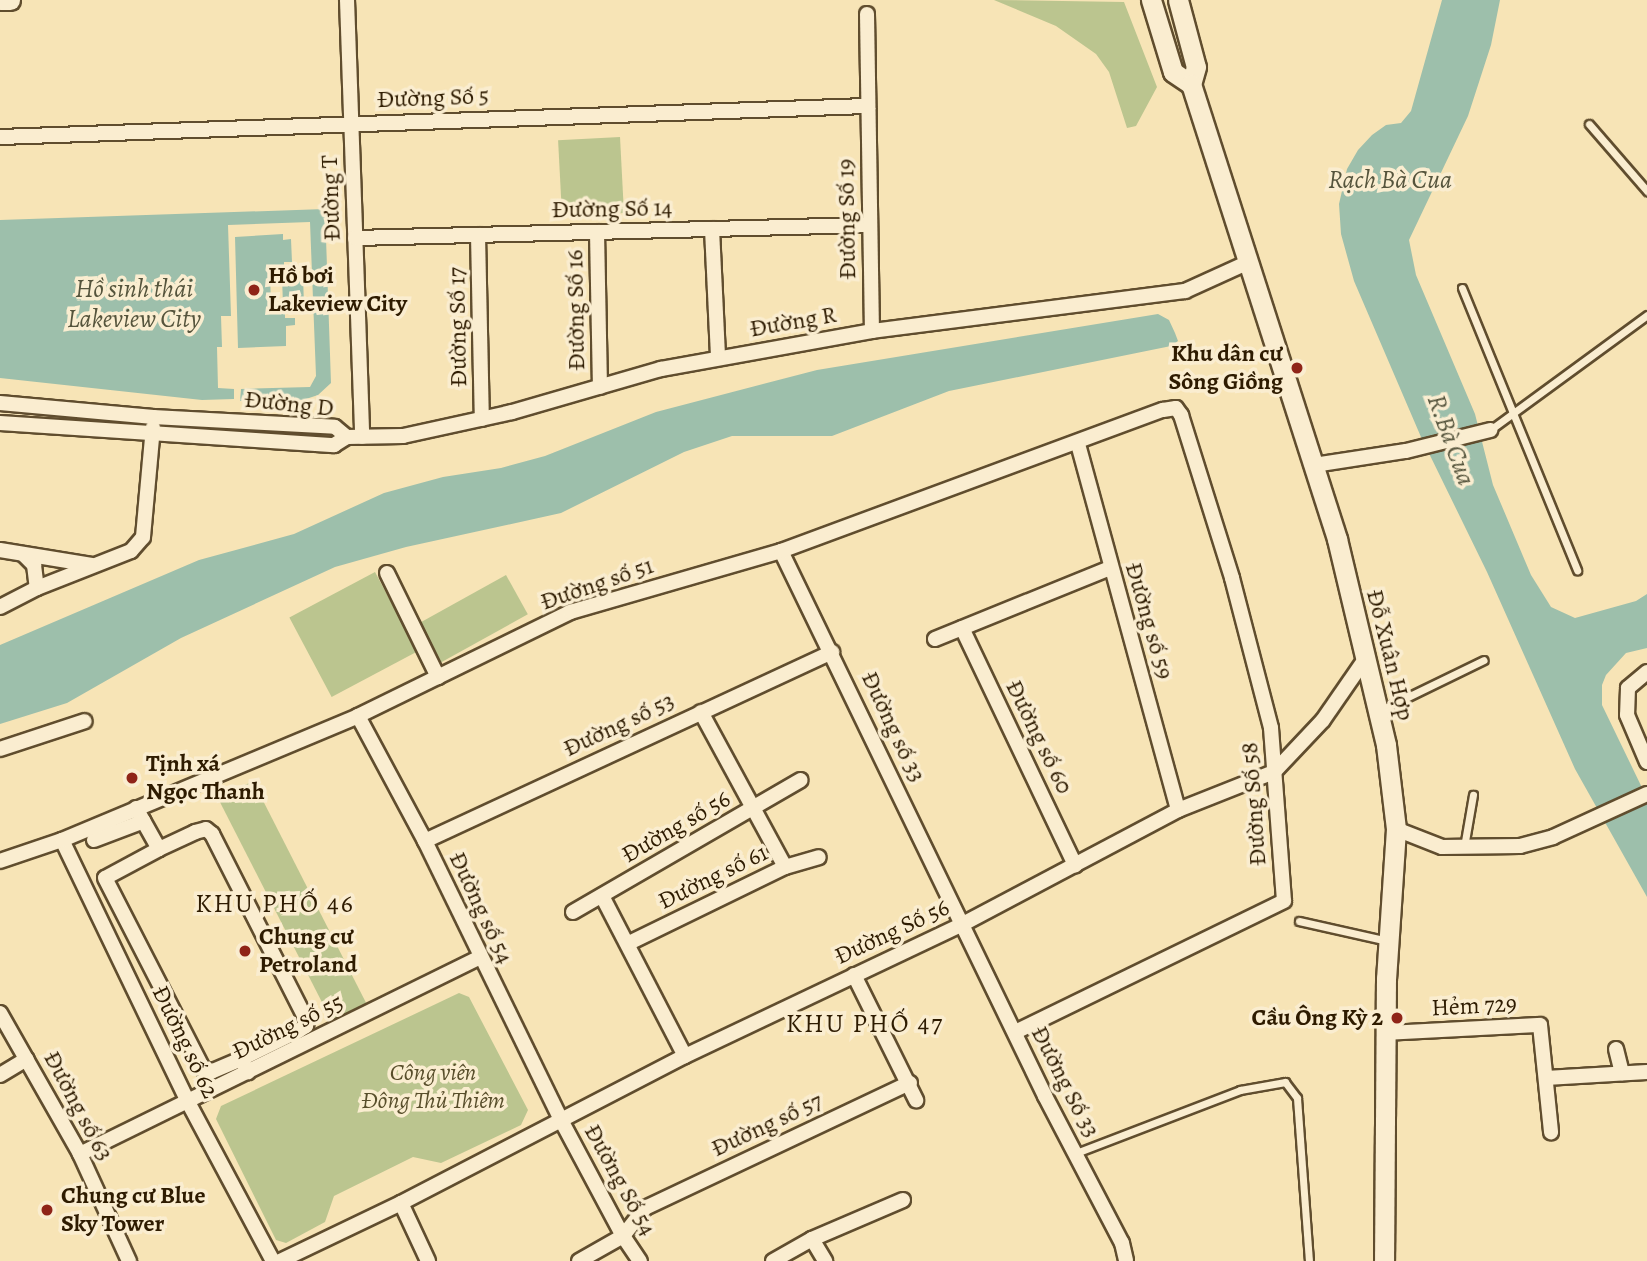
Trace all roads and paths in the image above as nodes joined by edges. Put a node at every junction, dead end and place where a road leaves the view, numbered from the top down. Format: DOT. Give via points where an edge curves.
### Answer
graph roads {
  1 [pos="0,0"];
  2 [pos="10,0"];
  3 [pos="347,0"];
  4 [pos="1151,0"];
  5 [pos="1178,0"];
  6 [pos="1192,0"];
  7 [pos="867,14"];
  8 [pos="1188,33"];
  9 [pos="1191,84"];
  10 [pos="868,106"];
  11 [pos="352,124"];
  12 [pos="1589,124"];
  13 [pos="0,137"];
  14 [pos="1647,191"];
  15 [pos="870,225"];
  16 [pos="712,229"];
  17 [pos="597,232"];
  18 [pos="478,235"];
  19 [pos="355,238"];
  20 [pos="1249,262"];
  21 [pos="1462,288"];
  22 [pos="1647,315"];
  23 [pos="872,331"];
  24 [pos="718,358"];
  25 [pos="600,387"];
  26 [pos="0,402"];
  27 [pos="1515,412"];
  28 [pos="1181,415"];
  29 [pos="153,417"];
  30 [pos="482,419"];
  31 [pos="0,423"];
  32 [pos="1490,430"];
  33 [pos="152,435"];
  34 [pos="355,437"];
  35 [pos="1078,444"];
  36 [pos="1314,465"];
  37 [pos="0,550"];
  38 [pos="781,551"];
  39 [pos="23,554"];
  40 [pos="93,565"];
  41 [pos="1110,568"];
  42 [pos="1577,570"];
  43 [pos="387,573"];
  44 [pos="37,588"];
  45 [pos="0,607"];
  46 [pos="962,628"];
  47 [pos="935,639"];
  48 [pos="832,652"];
  49 [pos="1366,658"];
  50 [pos="1484,660"];
  51 [pos="1647,672"];
  52 [pos="438,677"];
  53 [pos="1380,710"];
  54 [pos="701,712"];
  55 [pos="358,716"];
  56 [pos="85,721"];
  57 [pos="0,750"];
  58 [pos="1647,762"];
  59 [pos="1273,772"];
  60 [pos="801,780"];
  61 [pos="1647,794"];
  62 [pos="1473,795"];
  63 [pos="136,808"];
  64 [pos="753,809"];
  65 [pos="1178,810"];
  66 [pos="144,821"];
  67 [pos="1396,829"];
  68 [pos="62,840"];
  69 [pos="94,841"];
  70 [pos="425,841"];
  71 [pos="1464,848"];
  72 [pos="159,849"];
  73 [pos="819,857"];
  74 [pos="0,861"];
  75 [pos="1075,865"];
  76 [pos="785,867"];
  77 [pos="602,896"];
  78 [pos="573,912"];
  79 [pos="1299,922"];
  80 [pos="961,925"];
  81 [pos="1389,942"];
  82 [pos="629,943"];
  83 [pos="479,958"];
  84 [pos="854,975"];
  85 [pos="154,977"];
  86 [pos="133,987"];
  87 [pos="0,1013"];
  88 [pos="1015,1032"];
  89 [pos="1386,1033"];
  90 [pos="1616,1049"];
  91 [pos="685,1056"];
  92 [pos="27,1059"];
  93 [pos="244,1066"];
  94 [pos="1647,1072"];
  95 [pos="1622,1073"];
  96 [pos="0,1075"];
  97 [pos="1546,1078"];
  98 [pos="909,1083"];
  99 [pos="916,1100"];
  100 [pos="188,1102"];
  101 [pos="561,1120"];
  102 [pos="1552,1132"];
  103 [pos="1076,1153"];
  104 [pos="80,1154"];
  105 [pos="903,1200"];
  106 [pos="401,1203"];
  107 [pos="623,1236"];
  108 [pos="812,1239"];
  109 [pos="130,1261"];
  110 [pos="273,1261"];
  111 [pos="280,1261"];
  112 [pos="428,1261"];
  113 [pos="579,1261"];
  114 [pos="640,1261"];
  115 [pos="773,1261"];
  116 [pos="825,1261"];
  117 [pos="1126,1261"];
  118 [pos="1308,1261"];
  119 [pos="1384,1261"];
  1 -- 2 [label="main road"];
  3 -- 11 [label="street, Đường T"];
  4 -- 9 [label="main road, Đỗ Xuân Hợp" via="1173,72"];
  5 -- 8 [label="main road, Đỗ Xuân Hợp"];
  6 -- 8 [label="main road"];
  7 -- 10 [label="street, Đường Số 19"];
  8 -- 9 [label="main road, Đỗ Xuân Hợp" via="1196,67"];
  9 -- 20 [label="main road, Đỗ Xuân Hợp"];
  10 -- 11 [label="street, Đường Số 5"];
  10 -- 15 [label="street, Đường Số 19"];
  11 -- 13 [label="street, Đường Số 5"];
  11 -- 19 [label="street, Đường T"];
  12 -- 14 [label="lane"];
  15 -- 16 [label="street, Đường Số 14"];
  15 -- 23 [label="street, Đường Số 19"];
  16 -- 17 [label="street, Đường Số 14"];
  16 -- 24 [label="street"];
  17 -- 18 [label="street, Đường Số 14"];
  17 -- 25 [label="street, Đường Số 16"];
  18 -- 19 [label="street, Đường Số 14"];
  18 -- 30 [label="street, Đường Số 17"];
  19 -- 34 [label="street, Đường T"];
  20 -- 23 [label="street, Đường R" via="1185,291"];
  20 -- 36 [label="main road, Đỗ Xuân Hợp"];
  21 -- 27 [label="lane"];
  22 -- 27 [label="lane"];
  23 -- 24 [label="street, Đường R"];
  24 -- 25 [label="street, Đường R"];
  25 -- 30 [label="street, Đường R"];
  26 -- 29 [label="street, Đường D"];
  27 -- 32 [label="lane"];
  27 -- 42 [label="lane"];
  28 -- 35 [label="street, Đường số 51" via="1170,408"];
  28 -- 59 [label="street, Đường Số 58" via="1232,578 1268,715"];
  29 -- 33 [label="street"];
  29 -- 34 [label="street, Đường D" via="335,427"];
  30 -- 34 [label="street, Đường R" via="403,436"];
  31 -- 33 [label="street, Đường D"];
  32 -- 36 [label="street" via="1406,451"];
  33 -- 34 [label="street, Đường D" via="298,445 334,445"];
  33 -- 40 [label="street" via="143,537 131,551"];
  35 -- 38 [label="street, Đường số 51"];
  35 -- 41 [label="street, Đường số 59"];
  36 -- 49 [label="main road, Đỗ Xuân Hợp"];
  37 -- 39 [label="street"];
  38 -- 48 [label="street, Đường số 33"];
  38 -- 52 [label="street, Đường số 51" via="570,612"];
  39 -- 40 [label="street"];
  39 -- 44 [label="street" via="34,565"];
  40 -- 44 [label="street"];
  41 -- 46 [label="street"];
  41 -- 65 [label="street, Đường số 59"];
  43 -- 52 [label="street"];
  44 -- 45 [label="street"];
  46 -- 47 [label="street"];
  46 -- 75 [label="street, Đường số 60"];
  48 -- 54 [label="street, Đường số 53"];
  48 -- 80 [label="street, Đường số 33"];
  49 -- 53 [label="main road, Đỗ Xuân Hợp"];
  49 -- 59 [label="street, Đường Số 56" via="1322,720"];
  50 -- 53 [label="lane"];
  51 -- 58 [label="street" via="1628,688 1627,715"];
  52 -- 55 [label="street, Đường số 51"];
  53 -- 67 [label="main road, Đỗ Xuân Hợp"];
  54 -- 64 [label="street"];
  54 -- 70 [label="street, Đường số 53"];
  55 -- 63 [label="street, Đường số 51"];
  55 -- 70 [label="street, Đường số 54"];
  56 -- 57 [label="street"];
  59 -- 65 [label="street, Đường Số 56"];
  59 -- 88 [label="street, Đường Số 58" via="1284,901"];
  60 -- 64 [label="street, Đường số 56"];
  61 -- 71 [label="street" via="1553,837 1520,846"];
  62 -- 71 [label="lane"];
  63 -- 66 [label="street"];
  63 -- 68 [label="street, Đường số 51"];
  64 -- 76 [label="street"];
  64 -- 77 [label="street, Đường số 56"];
  65 -- 75 [label="street, Đường Số 56"];
  66 -- 69 [label="street"];
  66 -- 72 [label="street"];
  67 -- 71 [label="street" via="1442,847"];
  67 -- 81 [label="main road, Đỗ Xuân Hợp"];
  68 -- 74 [label="street, Đường số 51"];
  68 -- 86 [label="street, Đường số 62"];
  70 -- 83 [label="street, Đường số 54"];
  72 -- 85 [label="street" via="105,878"];
  72 -- 93 [label="street" via="195,832 206,829 212,834 307,1021"];
  73 -- 76 [label="street, Đường số 61"];
  75 -- 80 [label="street, Đường Số 56"];
  76 -- 82 [label="street, Đường số 61"];
  77 -- 78 [label="street, Đường số 56"];
  77 -- 82 [label="street"];
  79 -- 81 [label="lane"];
  80 -- 84 [label="street, Đường Số 56"];
  80 -- 88 [label="street, Đường Số 33"];
  81 -- 89 [label="main road, Đỗ Xuân Hợp"];
  82 -- 91 [label="street"];
  83 -- 93 [label="street, Đường số 55"];
  83 -- 101 [label="street, Đường số 54"];
  84 -- 91 [label="street, Đường Số 56"];
  84 -- 98 [label="street"];
  85 -- 86 [label="street"];
  85 -- 93 [label="street" via="203,1069"];
  86 -- 100 [label="street, Đường số 62"];
  87 -- 92 [label="street, Đường số 63"];
  88 -- 103 [label="street, Đường Số 33"];
  89 -- 97 [label="street, Hẻm 729" via="1540,1025"];
  89 -- 119 [label="main road, Đỗ Xuân Hợp"];
  90 -- 95 [label="street"];
  91 -- 101 [label="street, Đường Số 56"];
  92 -- 96 [label="street"];
  92 -- 104 [label="street, Đường số 63"];
  93 -- 100 [label="street, Đường số 55"];
  94 -- 95 [label="street"];
  95 -- 97 [label="street"];
  97 -- 102 [label="street, Hẻm 729"];
  98 -- 99 [label="street"];
  98 -- 107 [label="street, Đường số 57" via="645,1208"];
  100 -- 104 [label="street, Đường số 55"];
  100 -- 110 [label="street, Đường số 62"];
  101 -- 106 [label="street, Đường Số 56"];
  101 -- 107 [label="street, Đường Số 54"];
  103 -- 117 [label="street, Đường Số 33" via="1122,1243"];
  103 -- 118 [label="lane" via="1240,1090 1285,1082 1297,1098"];
  104 -- 109 [label="street, Đường số 63"];
  105 -- 108 [label="street"];
  106 -- 111 [label="street, Đường Số 56"];
  106 -- 112 [label="street"];
  107 -- 113 [label="street"];
  107 -- 114 [label="street, Đường Số 54"];
  108 -- 115 [label="street"];
  108 -- 116 [label="street"];
}
